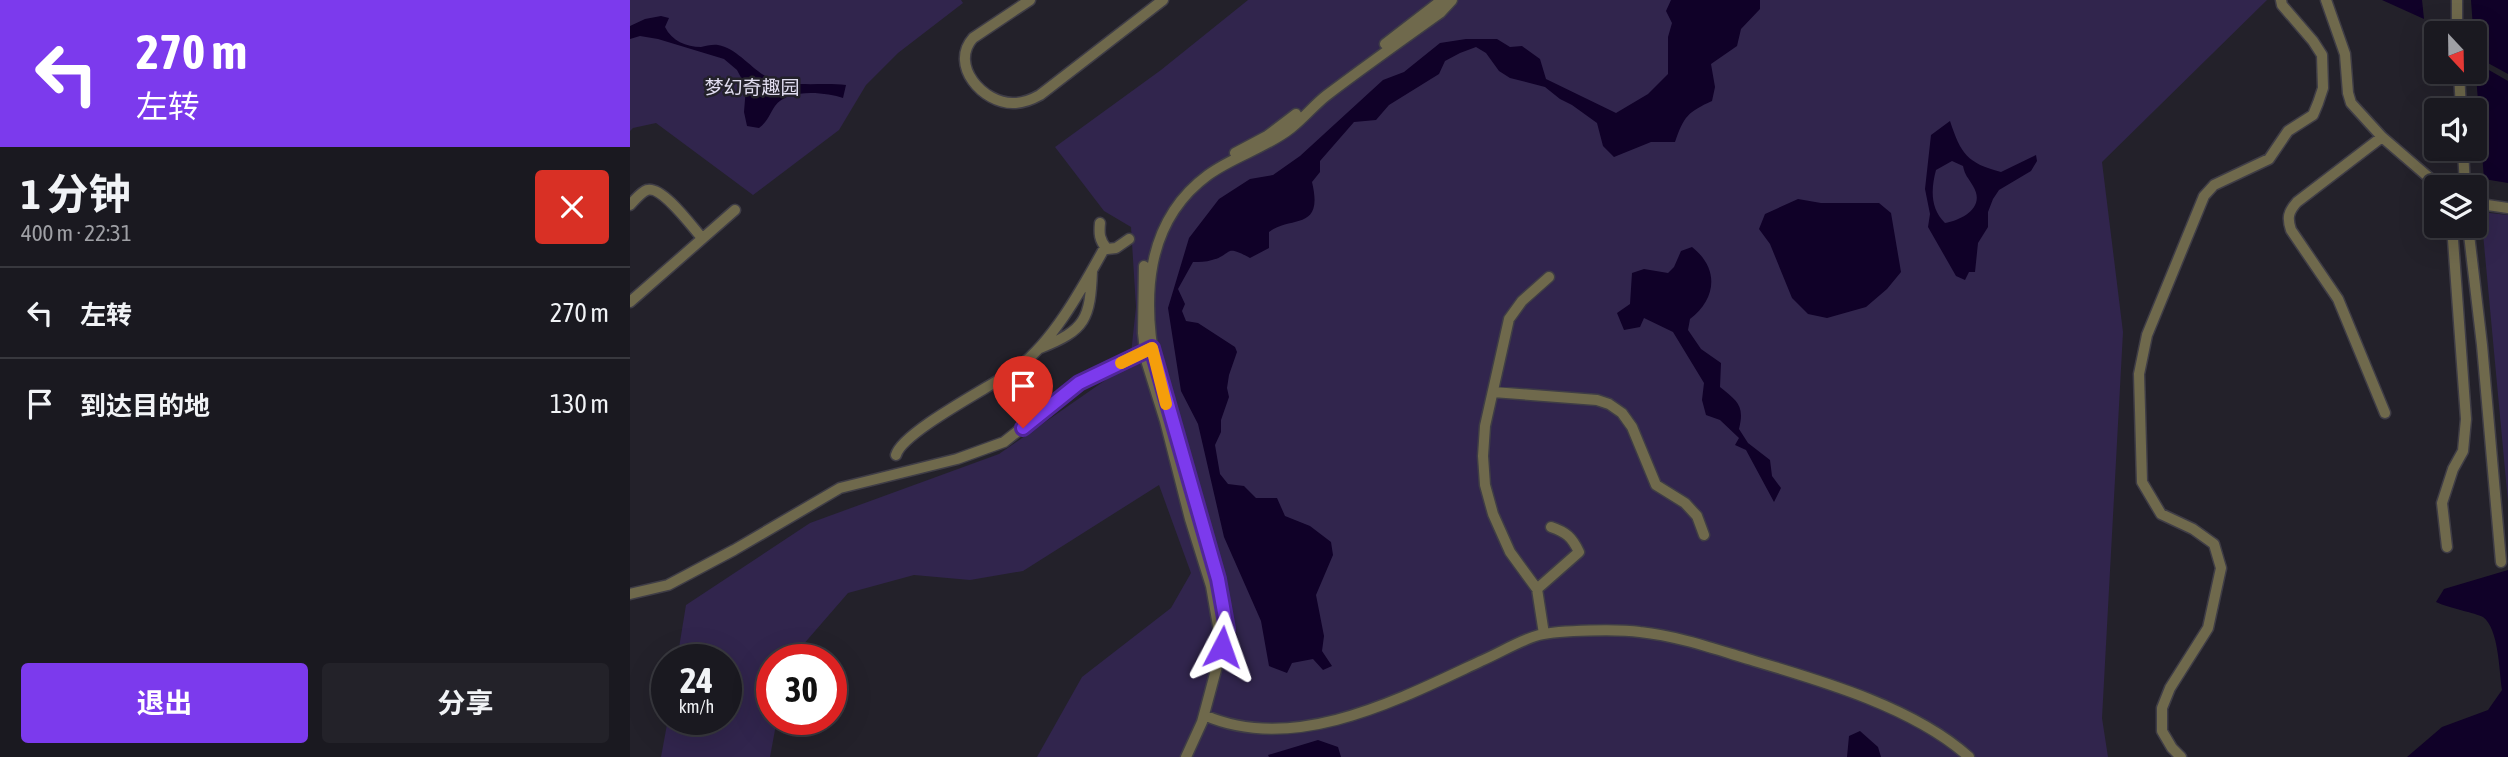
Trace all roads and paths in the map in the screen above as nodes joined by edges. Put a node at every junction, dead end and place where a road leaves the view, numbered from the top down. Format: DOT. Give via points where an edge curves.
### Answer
graph roads {
  1 [pos="1030,0"];
  2 [pos="1163,0"];
  3 [pos="1442,0"];
  4 [pos="1452,0"];
  5 [pos="2281,0"];
  6 [pos="2326,0"];
  7 [pos="2457,0"];
  8 [pos="2457,21"];
  9 [pos="2382,137"];
  10 [pos="2426,175"];
  11 [pos="630,205"];
  12 [pos="2487,205"];
  13 [pos="2508,208"];
  14 [pos="735,210"];
  15 [pos="1100,223"];
  16 [pos="2453,238"];
  17 [pos="2469,238"];
  18 [pos="702,239"];
  19 [pos="1129,239"];
  20 [pos="1105,247"];
  21 [pos="1093,269"];
  22 [pos="1549,277"];
  23 [pos="630,302"];
  24 [pos="1039,349"];
  25 [pos="1148,349"];
  26 [pos="1493,392"];
  27 [pos="2385,413"];
  28 [pos="896,455"];
  29 [pos="1550,527"];
  30 [pos="1704,535"];
  31 [pos="2447,547"];
  32 [pos="2501,562"];
  33 [pos="1536,589"];
  34 [pos="630,594"];
  35 [pos="1544,634"];
  36 [pos="1204,715"];
  37 [pos="1186,757"];
  38 [pos="1969,757"];
  39 [pos="2181,757"];
  1 -- 2 [label="street" via="966,46 964,57 971,78 999,101 1024,103 1040,95"];
  3 -- 25 [label="street" via="1289,121 1214,164 1183,188 1158,225 1144,268 1143,321"];
  4 -- 25 [label="street" via="1292,127 1209,174 1177,204 1151,265"];
  5 -- 39 [label="street" via="2322,54 2323,88 2318,103 2313,115 2288,131 2269,159 2204,195 2147,335 2139,374 2142,482 2161,514 2214,544 2221,568 2208,628 2162,708 2162,731"];
  6 -- 9 [label="street" via="2345,54 2351,103"];
  7 -- 8 [label="street"];
  9 -- 10 [label="street"];
  9 -- 27 [label="street" via="2297,202 2288,221 2338,299"];
  11 -- 18 [label="street" via="646,190 662,193"];
  12 -- 13 [label="street"];
  14 -- 18 [label="street"];
  15 -- 20 [label="street" via="1098,234"];
  16 -- 31 [label="street" via="2466,419 2463,451 2442,503"];
  17 -- 32 [label="street"];
  18 -- 23 [label="street"];
  19 -- 20 [label="street" via="1116,248"];
  20 -- 21 [label="street"];
  21 -- 24 [label="street"];
  21 -- 24 [label="street" via="1088,316 1059,341"];
  22 -- 26 [label="street" via="1509,318"];
  24 -- 28 [label="street" via="1015,370 929,423 898,448"];
  25 -- 34 [label="street" via="1079,383 1004,442 957,459 840,488 668,585"];
  25 -- 36 [label="street" via="1218,579 1227,629"];
  26 -- 30 [label="street" via="1609,404 1632,427 1656,485 1685,503 1697,516"];
  26 -- 33 [label="street" via="1485,426 1485,485 1499,530"];
  29 -- 33 [label="street" via="1573,539 1580,552"];
  33 -- 35 [label="street"];
  35 -- 36 [label="street" via="1363,714 1266,729 1222,723"];
  35 -- 38 [label="street" via="1638,631 1689,642 1882,704 1917,720"];
  36 -- 37 [label="street"];
}
